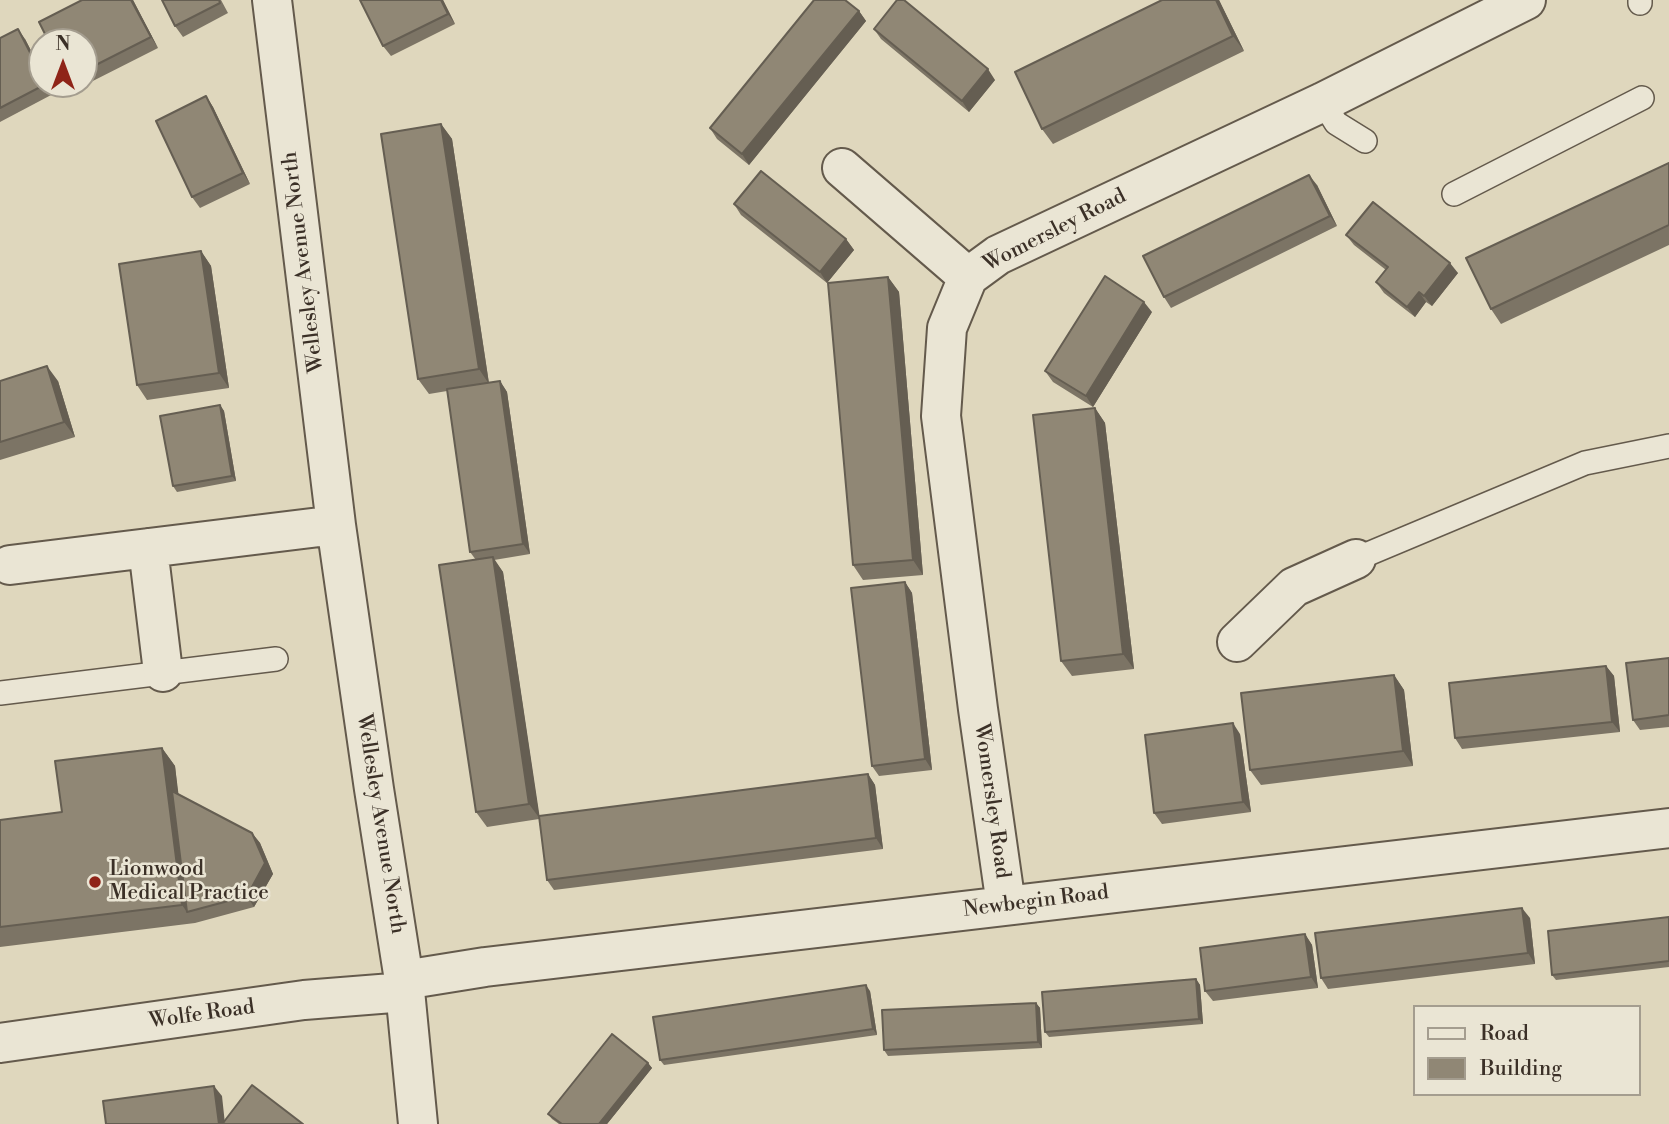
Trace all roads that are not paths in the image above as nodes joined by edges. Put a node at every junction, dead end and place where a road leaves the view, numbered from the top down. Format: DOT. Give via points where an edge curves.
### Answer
graph roads {
  1 [pos="272,0"];
  2 [pos="1526,0"];
  3 [pos="1642,98"];
  4 [pos="1323,102"];
  5 [pos="1365,141"];
  6 [pos="842,168"];
  7 [pos="1454,194"];
  8 [pos="968,277"];
  9 [pos="1669,446"];
  10 [pos="336,525"];
  11 [pos="148,548"];
  12 [pos="1356,559"];
  13 [pos="10,565"];
  14 [pos="1237,642"];
  15 [pos="276,659"];
  16 [pos="163,672"];
  17 [pos="0,693"];
  18 [pos="1669,828"];
  19 [pos="1006,905"];
  20 [pos="405,986"];
  21 [pos="0,1043"];
  22 [pos="418,1124"];
  1 -- 10 [label="street, Wellesley Avenue North"];
  2 -- 4 [label="street, Womersley Road"];
  3 -- 7 [label="lane"];
  4 -- 5 [label="lane" via="1336,123"];
  4 -- 8 [label="street, Womersley Road" via="998,255"];
  6 -- 8 [label="street"];
  8 -- 19 [label="street, Womersley Road" via="947,328 941,416"];
  9 -- 12 [label="lane" via="1585,463"];
  10 -- 11 [label="street"];
  10 -- 20 [label="street, Wellesley Avenue North"];
  11 -- 13 [label="street"];
  11 -- 16 [label="street"];
  12 -- 14 [label="street" via="1294,587"];
  15 -- 16 [label="lane"];
  16 -- 17 [label="lane"];
  18 -- 19 [label="street, Newbegin Road"];
  19 -- 20 [label="street, Newbegin Road" via="485,967"];
  20 -- 21 [label="street, Wolfe Road"];
  20 -- 22 [label="street, Wellesley Avenue North"];
}
